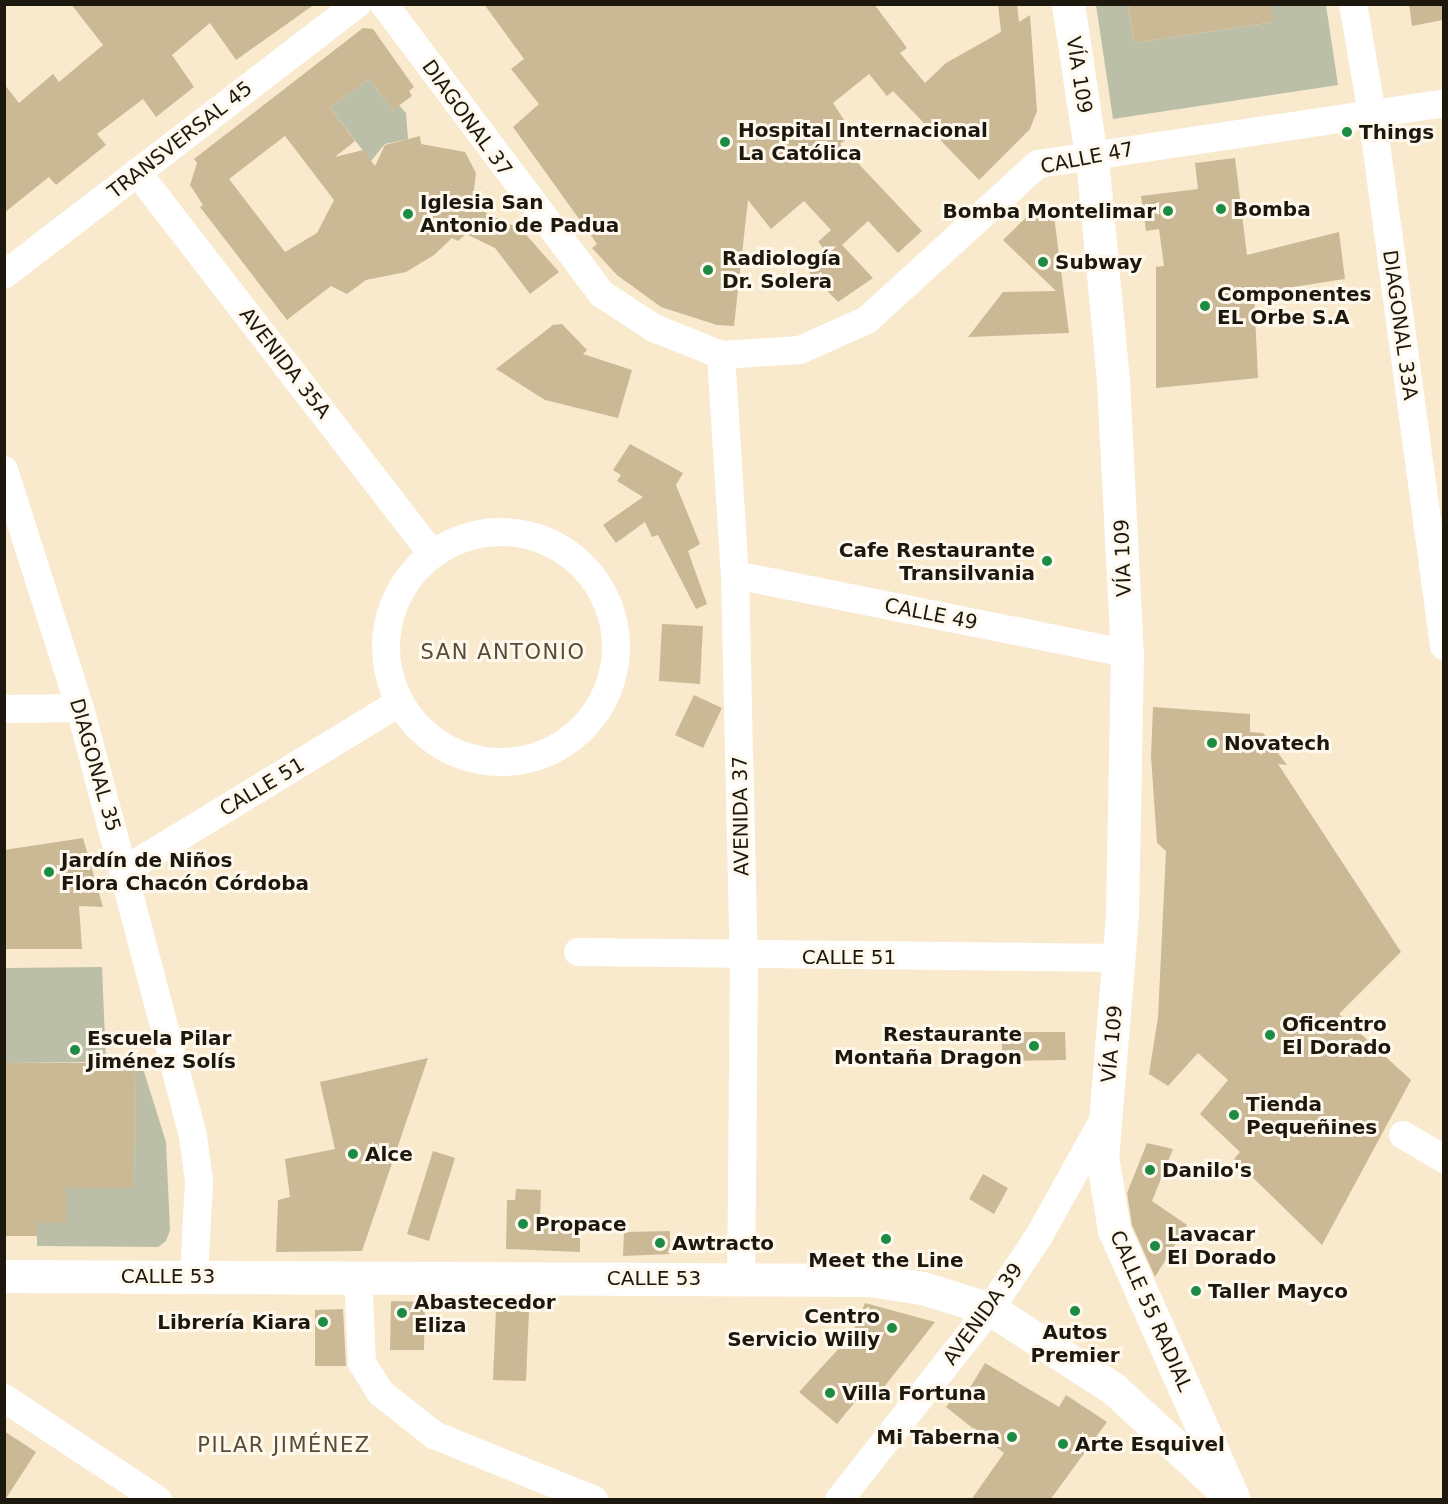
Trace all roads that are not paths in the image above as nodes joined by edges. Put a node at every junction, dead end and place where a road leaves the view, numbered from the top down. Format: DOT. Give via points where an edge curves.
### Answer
graph roads {
  1 [pos="357,4"];
  2 [pos="384,4"];
  3 [pos="1068,4"];
  4 [pos="1353,4"];
  5 [pos="1443,103"];
  6 [pos="1372,114"];
  7 [pos="1091,154"];
  8 [pos="138,172"];
  9 [pos="4,275"];
  10 [pos="721,355"];
  11 [pos="4,470"];
  12 [pos="432,554"];
  13 [pos="735,575"];
  14 [pos="1443,646"];
  15 [pos="1127,653"];
  16 [pos="399,704"];
  17 [pos="80,708"];
  18 [pos="4,709"];
  19 [pos="125,870"];
  20 [pos="578,952"];
  21 [pos="744,957"];
  22 [pos="1120,958"];
  23 [pos="1106,1115"];
  24 [pos="1403,1135"];
  25 [pos="1443,1159"];
  26 [pos="4,1276"];
  27 [pos="194,1276"];
  28 [pos="358,1277"];
  29 [pos="741,1278"];
  30 [pos="990,1309"];
  31 [pos="4,1398"];
  32 [pos="158,1500"];
  33 [pos="594,1500"];
  34 [pos="839,1500"];
  35 [pos="1234,1500"];
  1 -- 8 [label="street, TRANSVERSAL 45"];
  2 -- 10 [label="street, DIAGONAL 37" via="602,294 654,328"];
  3 -- 7 [label="main road, VÍA 109"];
  4 -- 6 [label="street, DIAGONAL 33A"];
  5 -- 6 [label="street, CALLE 47"];
  6 -- 7 [label="street, CALLE 47"];
  6 -- 14 [label="street, DIAGONAL 33A"];
  7 -- 10 [label="street, CALLE 47" via="1046,162 1027,172 867,320 800,350"];
  7 -- 15 [label="main road, VÍA 109" via="1119,460"];
  8 -- 9 [label="street, TRANSVERSAL 45"];
  8 -- 12 [label="street, AVENIDA 35A"];
  10 -- 13 [label="street, AVENIDA 37"];
  11 -- 17 [label="street, DIAGONAL 35"];
  12 -- 16 [label="street" via="409,576 394,605 386,636 388,668"];
  12 -- 16 [label="street" via="466,536 503,530 540,537 573,555 599,583 614,617 617,655 608,691 588,724 559,748 523,761 486,762 450,751 419,729"];
  13 -- 15 [label="street, CALLE 49"];
  13 -- 21 [label="street, AVENIDA 37"];
  15 -- 22 [label="main road, VÍA 109"];
  16 -- 19 [label="street, CALLE 51"];
  17 -- 18 [label="street"];
  17 -- 19 [label="street, DIAGONAL 35"];
  19 -- 27 [label="street, DIAGONAL 35" via="193,1136 199,1181"];
  20 -- 21 [label="street, CALLE 51"];
  21 -- 22 [label="street, CALLE 51"];
  21 -- 29 [label="street, AVENIDA 37"];
  22 -- 23 [label="main road, VÍA 109"];
  23 -- 30 [label="street, AVENIDA 39" via="1045,1227"];
  23 -- 35 [label="main road, CALLE 55 RADIAL" via="1102,1156 1114,1230"];
  24 -- 25 [label="street"];
  26 -- 27 [label="main road, CALLE 53"];
  27 -- 28 [label="main road, CALLE 53"];
  28 -- 29 [label="main road, CALLE 53"];
  28 -- 33 [label="street" via="363,1363 381,1393 434,1435"];
  29 -- 30 [label="main road, CALLE 53" via="870,1280 923,1288"];
  30 -- 34 [label="street, AVENIDA 39"];
  30 -- 35 [label="main road, CALLE 53" via="1114,1389"];
  31 -- 32 [label="street"];
}
